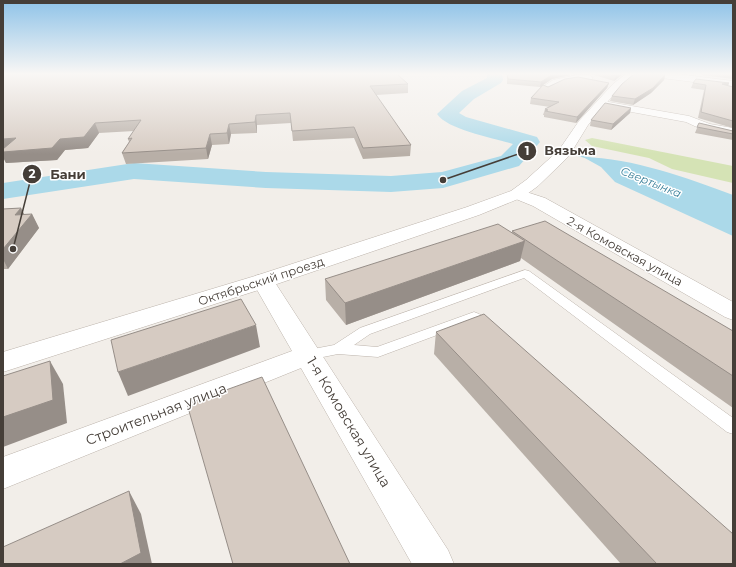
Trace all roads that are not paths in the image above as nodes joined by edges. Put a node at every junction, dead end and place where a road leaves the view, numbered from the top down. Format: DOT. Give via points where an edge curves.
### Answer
graph roads {
  1 [pos="604,100"];
  2 [pos="601,104"];
  3 [pos="718,117"];
  4 [pos="689,119"];
  5 [pos="733,132"];
  6 [pos="517,194"];
  7 [pos="263,281"];
  8 [pos="733,312"];
  9 [pos="497,337"];
  10 [pos="338,349"];
  11 [pos="308,355"];
  12 [pos="3,362"];
  13 [pos="733,427"];
  14 [pos="3,473"];
  15 [pos="434,564"];
  1 -- 2 [label="street, Октябрьский проезд"];
  2 -- 4 [label="street"];
  2 -- 6 [label="street, Октябрьский проезд" via="583,123 564,153"];
  3 -- 4 [label="street"];
  4 -- 5 [label="street" via="707,127"];
  6 -- 7 [label="street, Октябрьский проезд" via="473,212"];
  6 -- 8 [label="street, 2-я Комовская улица" via="539,202"];
  7 -- 11 [label="street, 1-я Комовская улица"];
  7 -- 12 [label="street, Октябрьский проезд"];
  9 -- 10 [label="lane" via="474,316 378,352"];
  10 -- 11 [label="lane"];
  10 -- 13 [label="lane" via="365,331 525,273"];
  11 -- 14 [label="street, Строительная улица"];
  11 -- 15 [label="street, 1-я Комовская улица"];
}
